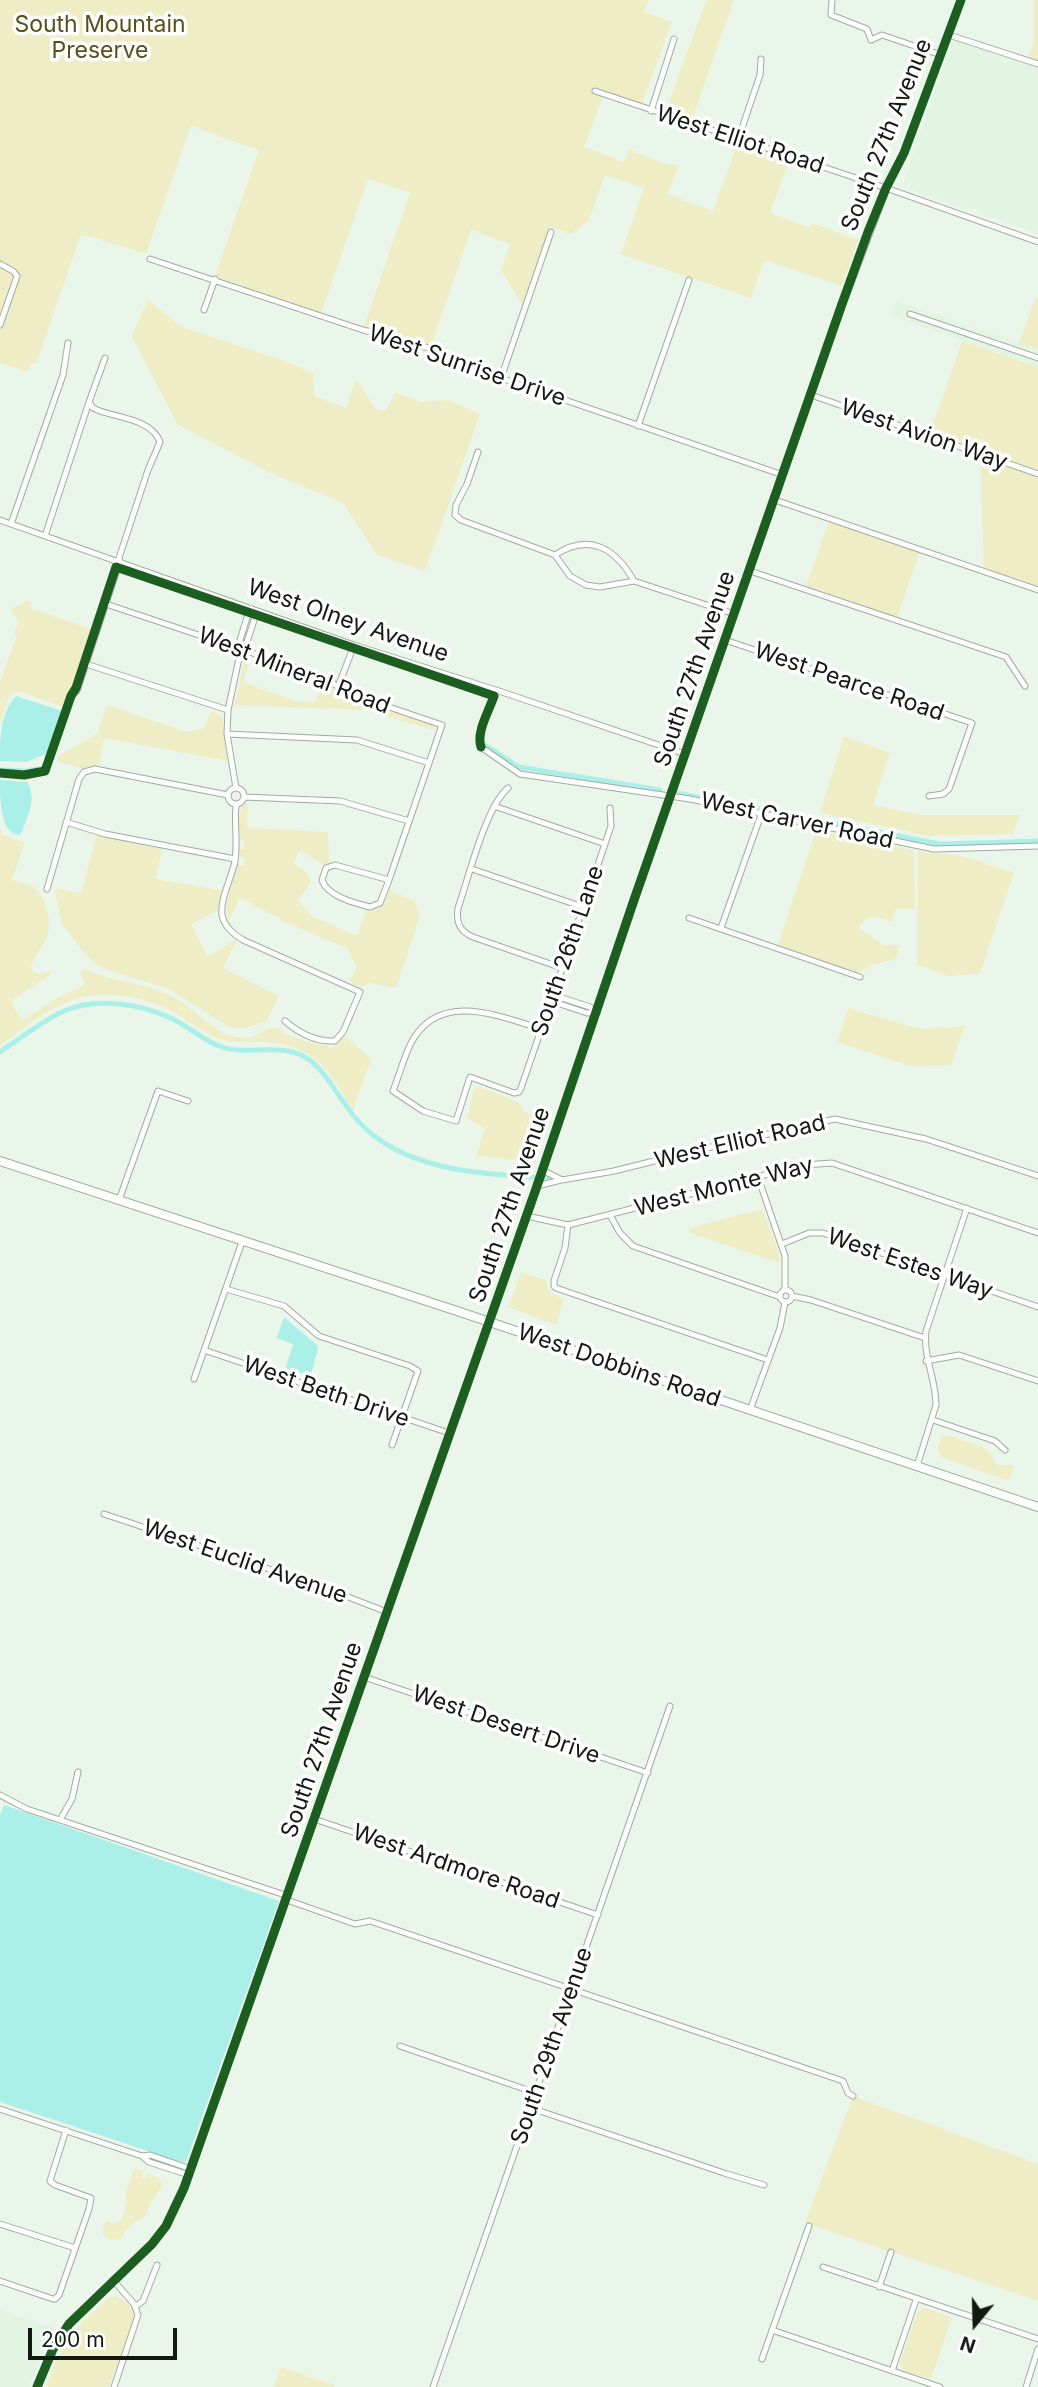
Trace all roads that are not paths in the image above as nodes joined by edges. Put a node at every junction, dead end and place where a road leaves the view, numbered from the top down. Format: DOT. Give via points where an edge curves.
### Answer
graph roads {
  1 [pos="832,0"];
  2 [pos="961,0"];
  3 [pos="949,35"];
  4 [pos="674,39"];
  5 [pos="941,55"];
  6 [pos="761,59"];
  7 [pos="1038,64"];
  8 [pos="595,91"];
  9 [pos="651,111"];
  10 [pos="738,140"];
  11 [pos="886,188"];
  12 [pos="551,232"];
  13 [pos="1038,242"];
  14 [pos="150,259"];
  15 [pos="0,264"];
  16 [pos="215,279"];
  17 [pos="689,279"];
  18 [pos="204,310"];
  19 [pos="910,314"];
  20 [pos="0,325"];
  21 [pos="68,343"];
  22 [pos="105,358"];
  23 [pos="1038,358"];
  24 [pos="501,378"];
  25 [pos="811,395"];
  26 [pos="89,402"];
  27 [pos="638,426"];
  28 [pos="478,452"];
  29 [pos="1038,474"];
  30 [pos="783,475"];
  31 [pos="775,500"];
  32 [pos="0,520"];
  33 [pos="11,524"];
  34 [pos="45,536"];
  35 [pos="555,555"];
  36 [pos="119,561"];
  37 [pos="750,570"];
  38 [pos="634,582"];
  39 [pos="1038,590"];
  40 [pos="106,604"];
  41 [pos="250,608"];
  42 [pos="257,611"];
  43 [pos="734,614"];
  44 [pos="243,630"];
  45 [pos="250,632"];
  46 [pos="725,640"];
  47 [pos="354,645"];
  48 [pos="241,649"];
  49 [pos="86,664"];
  50 [pos="1025,686"];
  51 [pos="338,687"];
  52 [pos="76,691"];
  53 [pos="228,710"];
  54 [pos="227,734"];
  55 [pos="481,747"];
  56 [pos="685,754"];
  57 [pos="429,762"];
  58 [pos="236,788"];
  59 [pos="508,788"];
  60 [pos="228,795"];
  61 [pos="671,796"];
  62 [pos="929,796"];
  63 [pos="244,797"];
  64 [pos="236,804"];
  65 [pos="494,806"];
  66 [pos="610,808"];
  67 [pos="762,812"];
  68 [pos="409,821"];
  69 [pos="66,822"];
  70 [pos="605,844"];
  71 [pos="1038,846"];
  72 [pos="235,859"];
  73 [pos="472,869"];
  74 [pos="389,880"];
  75 [pos="47,889"];
  76 [pos="583,907"];
  77 [pos="690,918"];
  78 [pos="722,928"];
  79 [pos="562,968"];
  80 [pos="860,977"];
  81 [pos="552,998"];
  82 [pos="597,1013"];
  83 [pos="285,1021"];
  84 [pos="541,1029"];
  85 [pos="188,1101"];
  86 [pos="0,1161"];
  87 [pos="1038,1176"];
  88 [pos="758,1177"];
  89 [pos="540,1178"];
  90 [pos="562,1180"];
  91 [pos="119,1200"];
  92 [pos="967,1208"];
  93 [pos="610,1215"];
  94 [pos="527,1216"];
  95 [pos="568,1225"];
  96 [pos="1038,1233"];
  97 [pos="242,1242"];
  98 [pos="782,1244"];
  99 [pos="944,1275"];
  100 [pos="226,1289"];
  101 [pos="785,1290"];
  102 [pos="792,1296"];
  103 [pos="783,1299"];
  104 [pos="1038,1307"];
  105 [pos="489,1322"];
  106 [pos="925,1338"];
  107 [pos="204,1350"];
  108 [pos="768,1360"];
  109 [pos="926,1361"];
  110 [pos="194,1379"];
  111 [pos="1038,1381"];
  112 [pos="750,1410"];
  113 [pos="402,1417"];
  114 [pos="933,1420"];
  115 [pos="449,1433"];
  116 [pos="392,1445"];
  117 [pos="1005,1450"];
  118 [pos="917,1466"];
  119 [pos="1038,1507"];
  120 [pos="104,1514"];
  121 [pos="387,1612"];
  122 [pos="364,1677"];
  123 [pos="670,1706"];
  124 [pos="78,1772"];
  125 [pos="648,1773"];
  126 [pos="0,1795"];
  127 [pos="314,1819"];
  128 [pos="60,1820"];
  129 [pos="287,1898"];
  130 [pos="598,1915"];
  131 [pos="571,1991"];
  132 [pos="400,2046"];
  133 [pos="536,2093"];
  134 [pos="853,2096"];
  135 [pos="531,2108"];
  136 [pos="0,2109"];
  137 [pos="66,2130"];
  138 [pos="190,2172"];
  139 [pos="764,2185"];
  140 [pos="0,2224"];
  141 [pos="809,2225"];
  142 [pos="75,2248"];
  143 [pos="891,2252"];
  144 [pos="157,2265"];
  145 [pos="823,2267"];
  146 [pos="113,2280"];
  147 [pos="0,2281"];
  148 [pos="879,2287"];
  149 [pos="916,2300"];
  150 [pos="135,2306"];
  151 [pos="772,2330"];
  152 [pos="1038,2339"];
  153 [pos="1038,2349"];
  154 [pos="762,2359"];
  155 [pos="892,2371"];
  156 [pos="936,2386"];
  157 [pos="37,2387"];
  158 [pos="114,2387"];
  159 [pos="433,2387"];
  160 [pos="1026,2387"];
  1 -- 5 [label="street" via="831,15 867,29 872,40 882,35"];
  2 -- 3 [label="street, South 27th Avenue"];
  3 -- 5 [label="street, South 27th Avenue"];
  3 -- 7 [label="street"];
  4 -- 9 [label="street"];
  5 -- 11 [label="street, South 27th Avenue"];
  6 -- 10 [label="street"];
  8 -- 9 [label="street, West Elliot Road"];
  9 -- 10 [label="street, West Elliot Road"];
  10 -- 11 [label="street, West Elliot Road"];
  11 -- 13 [label="street, West Elliot Road"];
  11 -- 25 [label="street, South 27th Avenue"];
  12 -- 24 [label="street"];
  14 -- 16 [label="street, West Sunrise Drive"];
  15 -- 20 [label="street" via="16,276"];
  16 -- 18 [label="street"];
  16 -- 24 [label="street, West Sunrise Drive" via="478,366"];
  17 -- 27 [label="street"];
  19 -- 23 [label="street"];
  21 -- 33 [label="street" via="64,375"];
  22 -- 26 [label="street"];
  24 -- 27 [label="street, West Sunrise Drive"];
  25 -- 29 [label="street, West Avion Way"];
  25 -- 30 [label="street, South 27th Avenue"];
  26 -- 34 [label="street"];
  26 -- 36 [label="street" via="100,411 147,425 160,442"];
  27 -- 30 [label="street, West Sunrise Drive"];
  28 -- 35 [label="street" via="456,515"];
  30 -- 31 [label="street, South 27th Avenue"];
  31 -- 37 [label="street, South 27th Avenue"];
  31 -- 39 [label="street"];
  32 -- 33 [label="street, West Olney Avenue"];
  33 -- 34 [label="street, West Olney Avenue"];
  34 -- 36 [label="street, West Olney Avenue"];
  35 -- 38 [label="street" via="570,576 586,585"];
  35 -- 38 [label="street" via="577,544 609,550"];
  36 -- 40 [label="street"];
  36 -- 41 [label="street, West Olney Avenue"];
  37 -- 43 [label="street, South 27th Avenue"];
  37 -- 50 [label="street" via="1006,657"];
  38 -- 43 [label="street"];
  40 -- 48 [label="street, West Mineral Road"];
  40 -- 49 [label="street"];
  41 -- 42 [label="street, West Olney Avenue"];
  41 -- 44 [label="street"];
  42 -- 45 [label="street"];
  42 -- 47 [label="street, West Olney Avenue"];
  43 -- 46 [label="street, South 27th Avenue"];
  44 -- 45 [label="street"];
  44 -- 48 [label="street"];
  45 -- 48 [label="street"];
  46 -- 56 [label="street, South 27th Avenue"];
  46 -- 62 [label="street, West Pearce Road" via="972,723 949,789"];
  47 -- 51 [label="street"];
  47 -- 56 [label="street, West Olney Avenue"];
  48 -- 51 [label="street, West Mineral Road" via="321,676"];
  48 -- 53 [label="street"];
  49 -- 52 [label="street"];
  49 -- 53 [label="street"];
  51 -- 57 [label="street, West Mineral Road" via="442,725"];
  53 -- 54 [label="street"];
  54 -- 57 [label="street" via="357,740"];
  54 -- 58 [label="street"];
  55 -- 61 [label="street, West Carver Road" via="520,774"];
  56 -- 61 [label="street, South 27th Avenue"];
  57 -- 68 [label="street"];
  58 -- 60 [label="street"];
  58 -- 63 [label="street"];
  59 -- 65 [label="street"];
  60 -- 64 [label="street"];
  60 -- 69 [label="street" via="95,769 79,779"];
  61 -- 67 [label="street, West Carver Road"];
  61 -- 82 [label="street, South 27th Avenue"];
  63 -- 64 [label="street"];
  63 -- 68 [label="street" via="340,801"];
  64 -- 72 [label="street"];
  65 -- 70 [label="street"];
  65 -- 73 [label="street"];
  66 -- 70 [label="street, South 26th Lane"];
  67 -- 71 [label="street, West Carver Road" via="934,849"];
  67 -- 78 [label="street"];
  68 -- 74 [label="street"];
  69 -- 72 [label="street" via="117,837"];
  69 -- 75 [label="street"];
  70 -- 76 [label="street, South 26th Lane"];
  72 -- 83 [label="street" via="222,915 234,935 360,992 335,1041 323,1041"];
  73 -- 76 [label="street"];
  73 -- 79 [label="street" via="458,908 459,926 472,937"];
  74 -- 74 [label="street" via="335,865 328,867 322,883 329,891 367,907 381,900"];
  76 -- 79 [label="street, South 26th Lane"];
  77 -- 78 [label="street"];
  78 -- 80 [label="street"];
  79 -- 81 [label="street, South 26th Lane"];
  81 -- 82 [label="street"];
  81 -- 84 [label="street, South 26th Lane"];
  82 -- 89 [label="street, South 27th Avenue"];
  84 -- 84 [label="street, South 26th Lane" via="519,1092 470,1077 457,1121 424,1111 393,1091 411,1044 439,1017 475,1010"];
  85 -- 91 [label="street" via="158,1091"];
  86 -- 91 [label="main road, West Dobbins Road"];
  87 -- 90 [label="street, West Elliot Road" via="946,1145 835,1119"];
  88 -- 92 [label="street, West Monte Way" via="832,1163"];
  88 -- 93 [label="street, West Monte Way"];
  88 -- 98 [label="street"];
  89 -- 90 [label="street"];
  89 -- 90 [label="street, West Elliot Road"];
  89 -- 94 [label="street, South 27th Avenue"];
  91 -- 97 [label="main road, West Dobbins Road"];
  92 -- 96 [label="street, West Monte Way"];
  92 -- 99 [label="street"];
  93 -- 95 [label="street, West Monte Way"];
  93 -- 103 [label="street" via="633,1246"];
  94 -- 95 [label="street, West Monte Way"];
  94 -- 105 [label="street, South 27th Avenue"];
  95 -- 108 [label="street" via="554,1286"];
  97 -- 100 [label="street"];
  97 -- 105 [label="main road, West Dobbins Road"];
  98 -- 99 [label="street, West Estes Way" via="809,1233 823,1233"];
  98 -- 101 [label="street"];
  99 -- 104 [label="street, West Estes Way"];
  99 -- 106 [label="street"];
  100 -- 107 [label="street"];
  100 -- 113 [label="street" via="284,1306 318,1336 418,1371"];
  101 -- 102 [label="street"];
  101 -- 103 [label="street"];
  102 -- 103 [label="street" via="789,1301"];
  102 -- 106 [label="street"];
  103 -- 108 [label="street" via="780,1328"];
  105 -- 112 [label="main road, West Dobbins Road"];
  105 -- 115 [label="street, South 27th Avenue"];
  106 -- 109 [label="street"];
  107 -- 110 [label="street"];
  107 -- 113 [label="street, West Beth Drive"];
  108 -- 112 [label="street"];
  109 -- 111 [label="street" via="959,1354"];
  109 -- 114 [label="street" via="936,1395"];
  112 -- 118 [label="main road, West Dobbins Road"];
  113 -- 115 [label="street, West Beth Drive"];
  113 -- 116 [label="street"];
  114 -- 117 [label="street" via="995,1441"];
  114 -- 118 [label="street"];
  115 -- 121 [label="street, South 27th Avenue"];
  118 -- 119 [label="main road, West Dobbins Road"];
  120 -- 121 [label="street, West Euclid Avenue"];
  121 -- 122 [label="street, South 27th Avenue"];
  122 -- 125 [label="street, West Desert Drive"];
  122 -- 127 [label="street, South 27th Avenue"];
  123 -- 125 [label="street, South 29th Avenue"];
  124 -- 128 [label="street" via="72,1800"];
  125 -- 130 [label="street, South 29th Avenue"];
  126 -- 128 [label="street"];
  127 -- 129 [label="street, South 27th Avenue"];
  127 -- 130 [label="street, West Ardmore Road"];
  128 -- 129 [label="street"];
  129 -- 131 [label="street" via="355,1924 370,1921"];
  129 -- 138 [label="street, South 27th Avenue"];
  130 -- 131 [label="street, South 29th Avenue"];
  131 -- 133 [label="street, South 29th Avenue"];
  131 -- 134 [label="street" via="843,2081"];
  132 -- 133 [label="street"];
  133 -- 135 [label="street, South 29th Avenue"];
  135 -- 139 [label="street"];
  135 -- 159 [label="street, South 29th Avenue"];
  136 -- 137 [label="street"];
  137 -- 138 [label="street"];
  137 -- 142 [label="street" via="50,2181 90,2198"];
  138 -- 146 [label="street, South 27th Avenue" via="158,2237"];
  140 -- 142 [label="street"];
  141 -- 151 [label="street"];
  142 -- 147 [label="street" via="55,2299"];
  143 -- 148 [label="street"];
  144 -- 150 [label="street" via="143,2301"];
  145 -- 148 [label="street"];
  146 -- 150 [label="street"];
  146 -- 157 [label="street, South 27th Avenue" via="61,2336"];
  148 -- 149 [label="street"];
  149 -- 152 [label="street"];
  149 -- 155 [label="street"];
  150 -- 158 [label="street" via="136,2324"];
  151 -- 154 [label="street"];
  151 -- 155 [label="street"];
  153 -- 160 [label="street"];
  155 -- 156 [label="street"];
}
